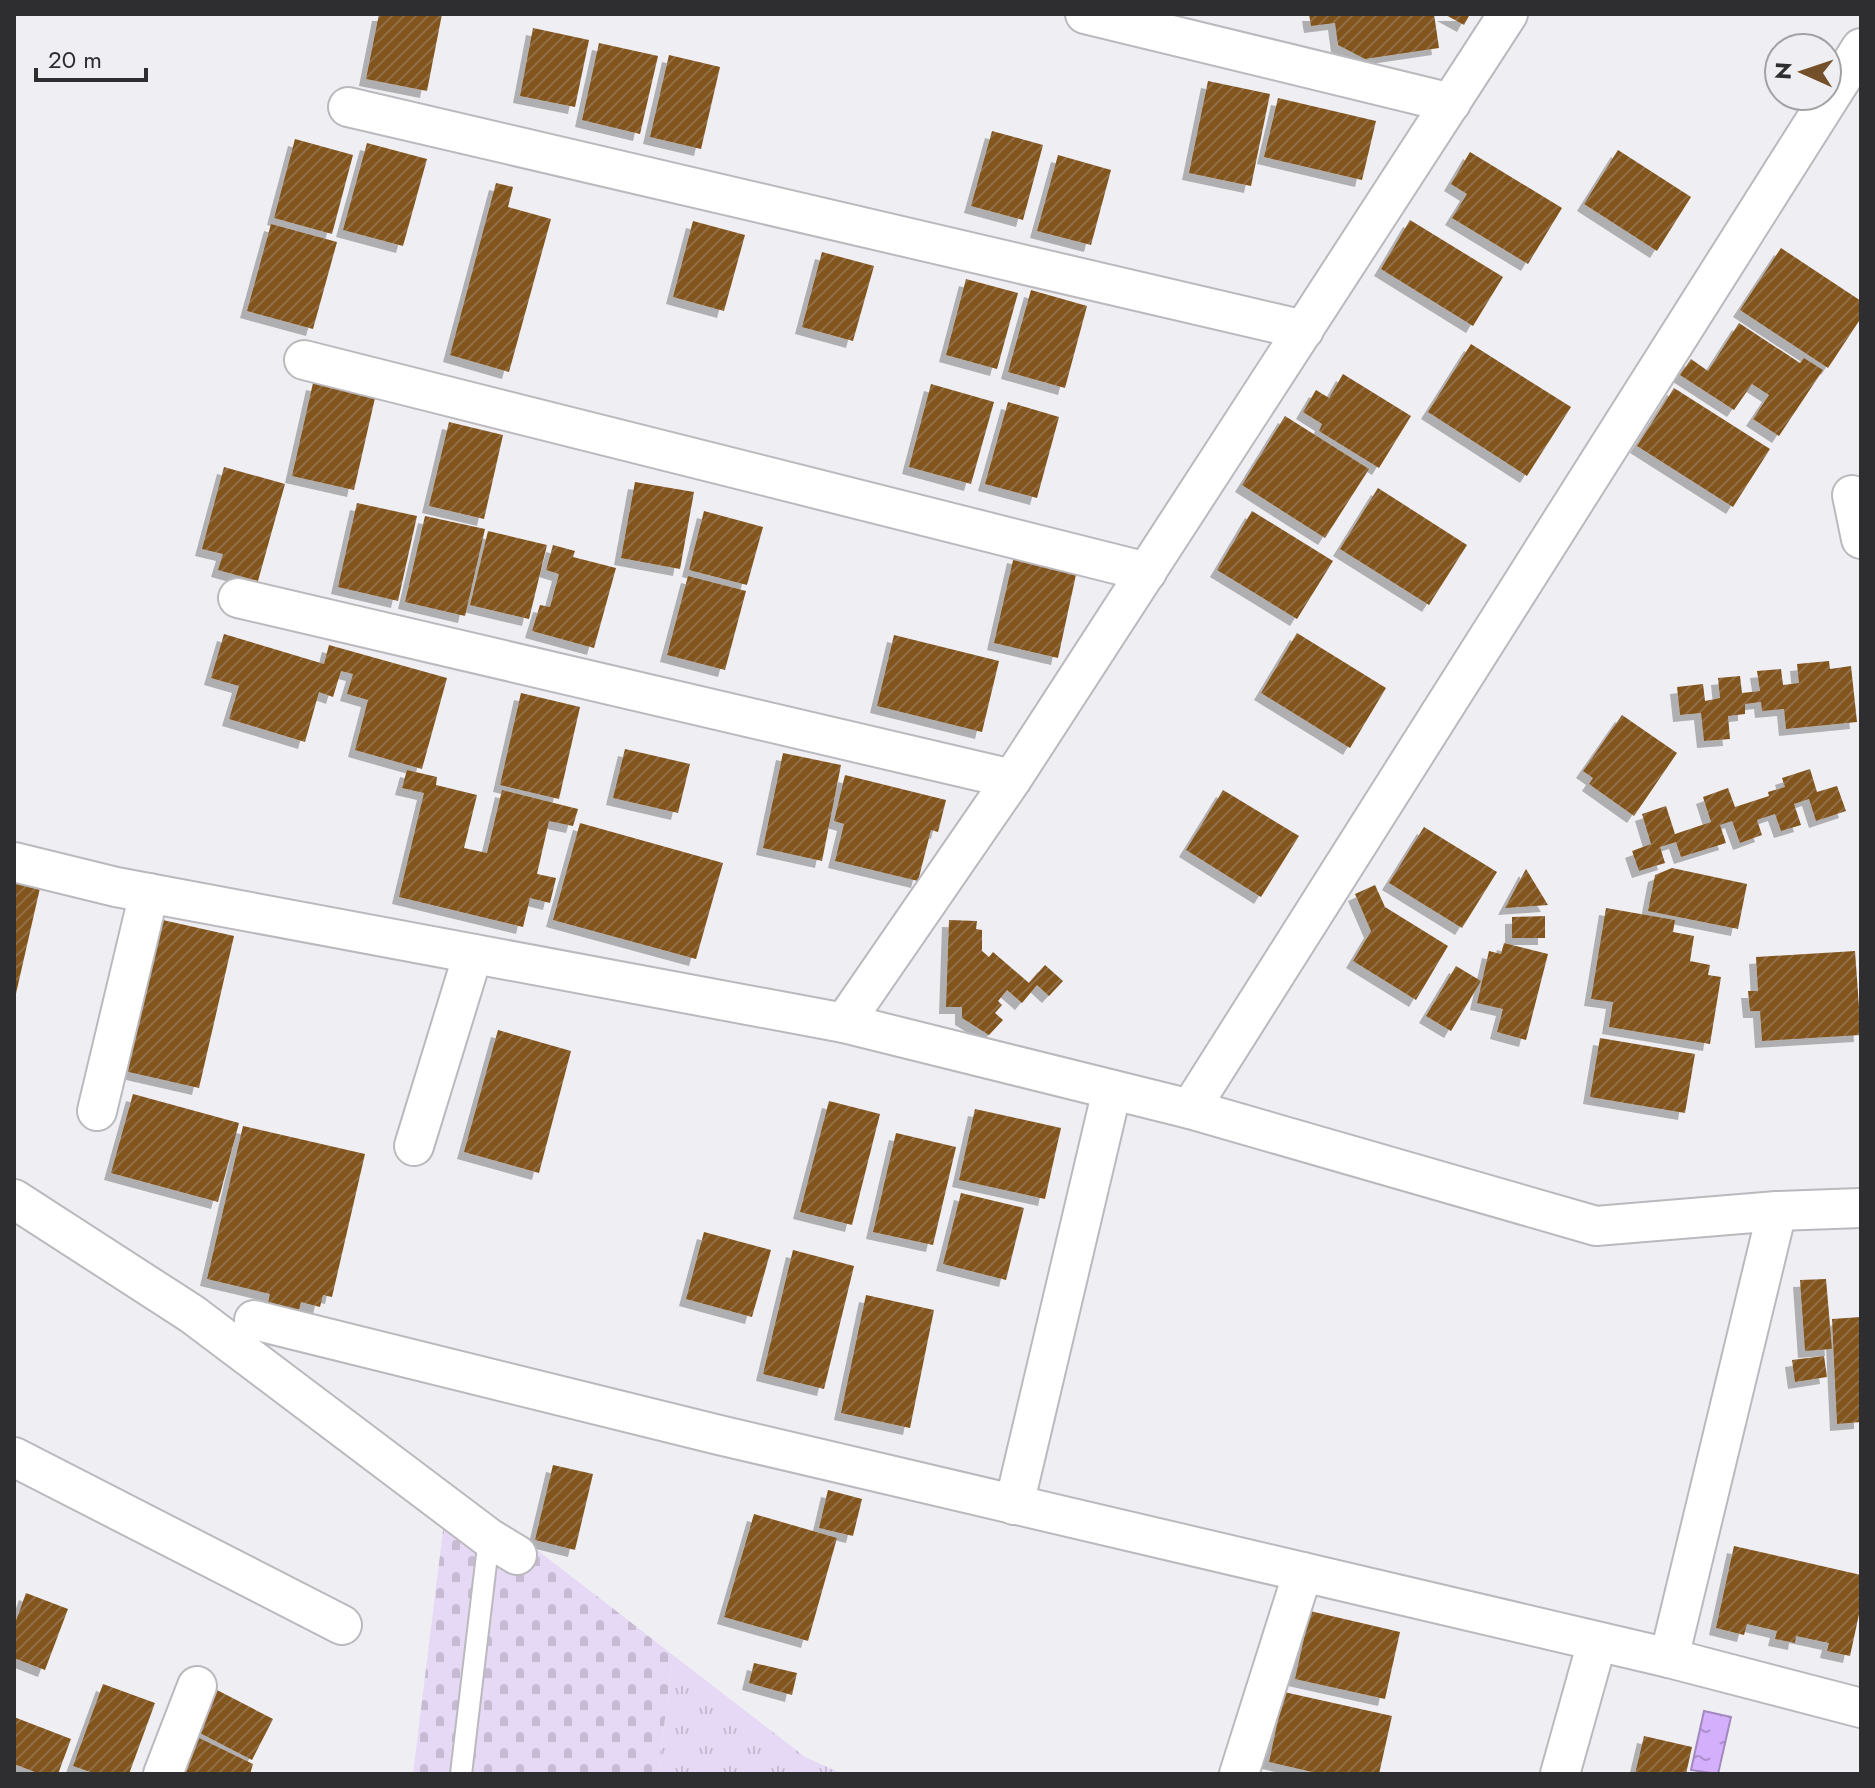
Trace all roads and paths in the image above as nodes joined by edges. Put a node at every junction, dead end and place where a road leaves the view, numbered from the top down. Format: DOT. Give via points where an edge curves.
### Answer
graph roads {
  1 [pos="1085,14"];
  2 [pos="1508,14"];
  3 [pos="1861,48"];
  4 [pos="1451,103"];
  5 [pos="348,107"];
  6 [pos="1304,330"];
  7 [pos="304,360"];
  8 [pos="1852,495"];
  9 [pos="1861,539"];
  10 [pos="1147,572"];
  11 [pos="238,598"];
  12 [pos="1012,779"];
  13 [pos="14,862"];
  14 [pos="149,893"];
  15 [pos="473,954"];
  16 [pos="844,1023"];
  17 [pos="1112,1090"];
  18 [pos="1190,1109"];
  19 [pos="97,1111"];
  20 [pos="414,1146"];
  21 [pos="14,1199"];
  22 [pos="1861,1208"];
  23 [pos="1777,1211"];
  24 [pos="254,1320"];
  25 [pos="14,1457"];
  26 [pos="1014,1505"];
  27 [pos="503,1546"];
  28 [pos="1303,1572"];
  29 [pos="342,1625"];
  30 [pos="1597,1642"];
  31 [pos="1669,1658"];
  32 [pos="197,1686"];
  33 [pos="1861,1708"];
  34 [pos="163,1774"];
  35 [pos="461,1774"];
  36 [pos="1239,1774"];
  37 [pos="1560,1774"];
  1 -- 4 [label="street"];
  2 -- 4 [label="street"];
  3 -- 18 [label="street"];
  4 -- 6 [label="street"];
  5 -- 6 [label="street"];
  6 -- 10 [label="street"];
  7 -- 10 [label="street"];
  8 -- 9 [label="street"];
  10 -- 12 [label="street"];
  11 -- 12 [label="street"];
  12 -- 16 [label="street"];
  13 -- 14 [label="street"];
  14 -- 15 [label="street"];
  14 -- 19 [label="street"];
  15 -- 16 [label="street"];
  15 -- 20 [label="street"];
  16 -- 17 [label="street"];
  17 -- 18 [label="street"];
  17 -- 26 [label="street"];
  18 -- 23 [label="street" via="1596,1226"];
  21 -- 27 [label="street" via="192,1314"];
  22 -- 23 [label="street"];
  23 -- 31 [label="street"];
  24 -- 26 [label="street"];
  25 -- 29 [label="street"];
  26 -- 28 [label="street"];
  27 -- 35 [label="lane"];
  28 -- 30 [label="street"];
  28 -- 36 [label="street"];
  30 -- 31 [label="street"];
  30 -- 37 [label="street"];
  31 -- 33 [label="street"];
  32 -- 34 [label="street"];
}
